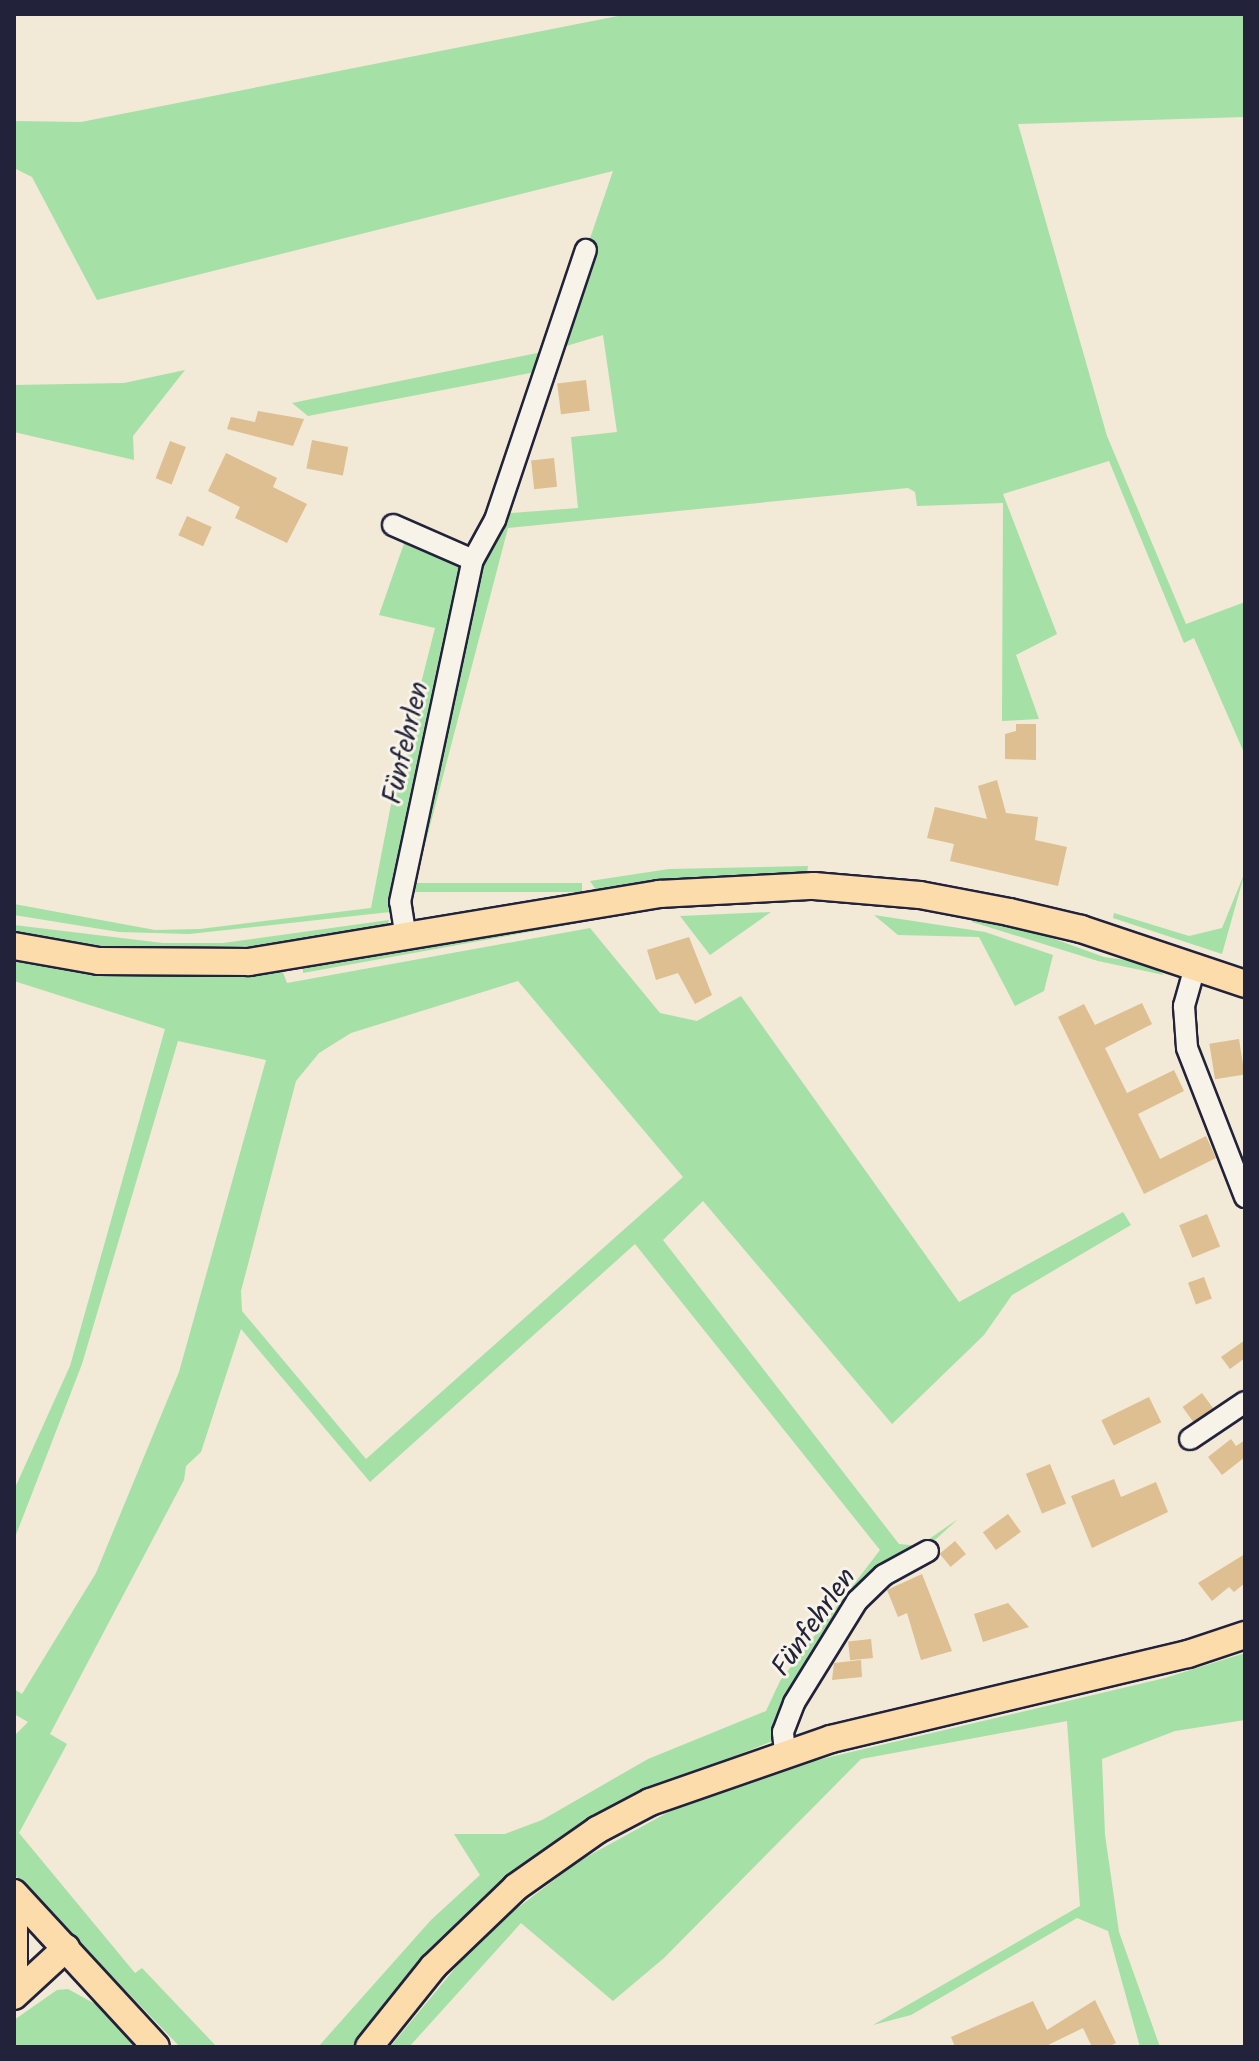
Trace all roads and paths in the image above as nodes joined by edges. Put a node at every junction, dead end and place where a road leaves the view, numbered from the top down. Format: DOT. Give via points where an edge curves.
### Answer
graph roads {
  1 [pos="586,250"];
  2 [pos="393,525"];
  3 [pos="473,560"];
  4 [pos="406,938"];
  5 [pos="14,946"];
  6 [pos="1195,967"];
  7 [pos="1245,984"];
  8 [pos="1245,1197"];
  9 [pos="1245,1402"];
  10 [pos="1190,1439"];
  11 [pos="928,1551"];
  12 [pos="1245,1635"];
  13 [pos="785,1752"];
  14 [pos="14,1893"];
  15 [pos="14,1926"];
  16 [pos="66,1948"];
  17 [pos="14,1973"];
  18 [pos="14,1996"];
  19 [pos="156,2047"];
  20 [pos="369,2047"];
  1 -- 3 [label="street, Fünfehrlen" via="495,520"];
  2 -- 3 [label="street"];
  3 -- 4 [label="street, Fünfehrlen" via="400,902"];
  4 -- 5 [label="main road" via="295,957 201,965 99,961"];
  4 -- 6 [label="main road" via="659,894 814,886 920,895 1009,912"];
  6 -- 7 [label="main road"];
  6 -- 8 [label="street" via="1184,1006 1187,1048"];
  9 -- 10 [label="street"];
  11 -- 13 [label="street, Fünfehrlen" via="884,1575 852,1609 794,1703 783,1732"];
  12 -- 13 [label="main road" via="1188,1654"];
  13 -- 20 [label="main road" via="675,1791 597,1830 541,1867 460,1938"];
  14 -- 16 [label="main road"];
  15 -- 17 [label="main road"];
  16 -- 18 [label="main road"];
  16 -- 19 [label="main road"];
}
